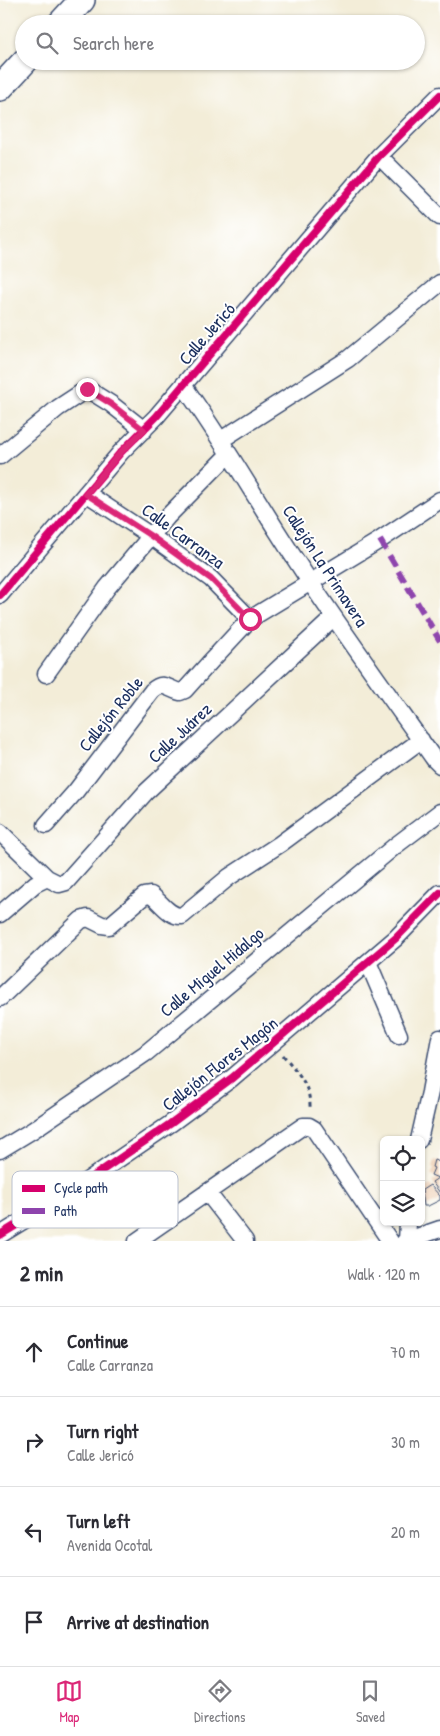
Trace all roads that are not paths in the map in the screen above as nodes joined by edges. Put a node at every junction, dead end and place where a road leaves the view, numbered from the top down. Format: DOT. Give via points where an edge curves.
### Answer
graph roads {
  1 [pos="82,0"];
  2 [pos="68,15"];
  3 [pos="17,70"];
  4 [pos="0,88"];
  5 [pos="440,94"];
  6 [pos="379,156"];
  7 [pos="440,217"];
  8 [pos="440,283"];
  9 [pos="183,385"];
  10 [pos="144,430"];
  11 [pos="225,447"];
  12 [pos="0,456"];
  13 [pos="86,494"];
  14 [pos="440,500"];
  15 [pos="151,536"];
  16 [pos="310,581"];
  17 [pos="0,595"];
  18 [pos="334,617"];
  19 [pos="250,619"];
  20 [pos="46,674"];
  21 [pos="421,740"];
  22 [pos="440,765"];
  23 [pos="440,812"];
  24 [pos="46,825"];
  25 [pos="0,832"];
  26 [pos="53,881"];
  27 [pos="440,893"];
  28 [pos="0,914"];
  29 [pos="368,962"];
  30 [pos="0,998"];
  31 [pos="399,1035"];
  32 [pos="440,1038"];
  33 [pos="419,1136"];
  34 [pos="0,1150"];
  35 [pos="101,1171"];
  36 [pos="208,1192"];
  37 [pos="178,1213"];
  38 [pos="408,1226"];
  39 [pos="12,1228"];
  40 [pos="156,1228"];
  41 [pos="440,1229"];
  42 [pos="0,1235"];
  43 [pos="137,1241"];
  44 [pos="244,1241"];
  45 [pos="390,1241"];
  46 [pos="406,1241"];
  1 -- 2 [label="main road"];
  3 -- 4 [label="main road"];
  5 -- 6 [label="street, Calle Jericó"];
  6 -- 7 [label="street"];
  6 -- 9 [label="street, Calle Jericó"];
  8 -- 11 [label="street" via="348,359"];
  9 -- 10 [label="street, Calle Jericó"];
  9 -- 11 [label="street, Callejón La Primavera"];
  10 -- 12 [label="street" via="87,389 58,408"];
  10 -- 13 [label="street, Calle Jericó"];
  11 -- 15 [label="street"];
  11 -- 16 [label="street, Callejón La Primavera"];
  13 -- 15 [label="street, Calle Carranza"];
  13 -- 17 [label="street, Calle Jericó"];
  14 -- 16 [label="street, Callejón Roble"];
  15 -- 19 [label="street, Calle Carranza" via="211,579"];
  15 -- 20 [label="street" via="107,588"];
  16 -- 18 [label="street, Callejón La Primavera"];
  16 -- 19 [label="street, Callejón Roble"];
  18 -- 21 [label="street, Callejón La Primavera"];
  18 -- 26 [label="street, Calle Juárez" via="146,792 66,882"];
  19 -- 24 [label="street, Callejón Roble" via="185,690 180,692 158,685 152,691"];
  21 -- 22 [label="street, Callejón La Primavera"];
  21 -- 30 [label="street" via="280,844 229,877 182,916 171,913 151,895 144,896 109,926 88,918 81,920"];
  23 -- 34 [label="street, Calle Miguel Hidalgo" via="146,1053"];
  25 -- 26 [label="street"];
  26 -- 28 [label="street, Calle Juárez" via="35,884"];
  27 -- 29 [label="street, Callejón Flores Magón"];
  29 -- 31 [label="street"];
  29 -- 35 [label="street, Callejón Flores Magón" via="232,1078"];
  32 -- 33 [label="street"];
  36 -- 37 [label="street"];
  36 -- 44 [label="street"];
  36 -- 45 [label="street" via="303,1126 309,1126"];
  38 -- 46 [label="street"];
  39 -- 42 [label="street, Callejón Flores Magón"];
  40 -- 43 [label="street"];
  41 -- 46 [label="street"];
}
